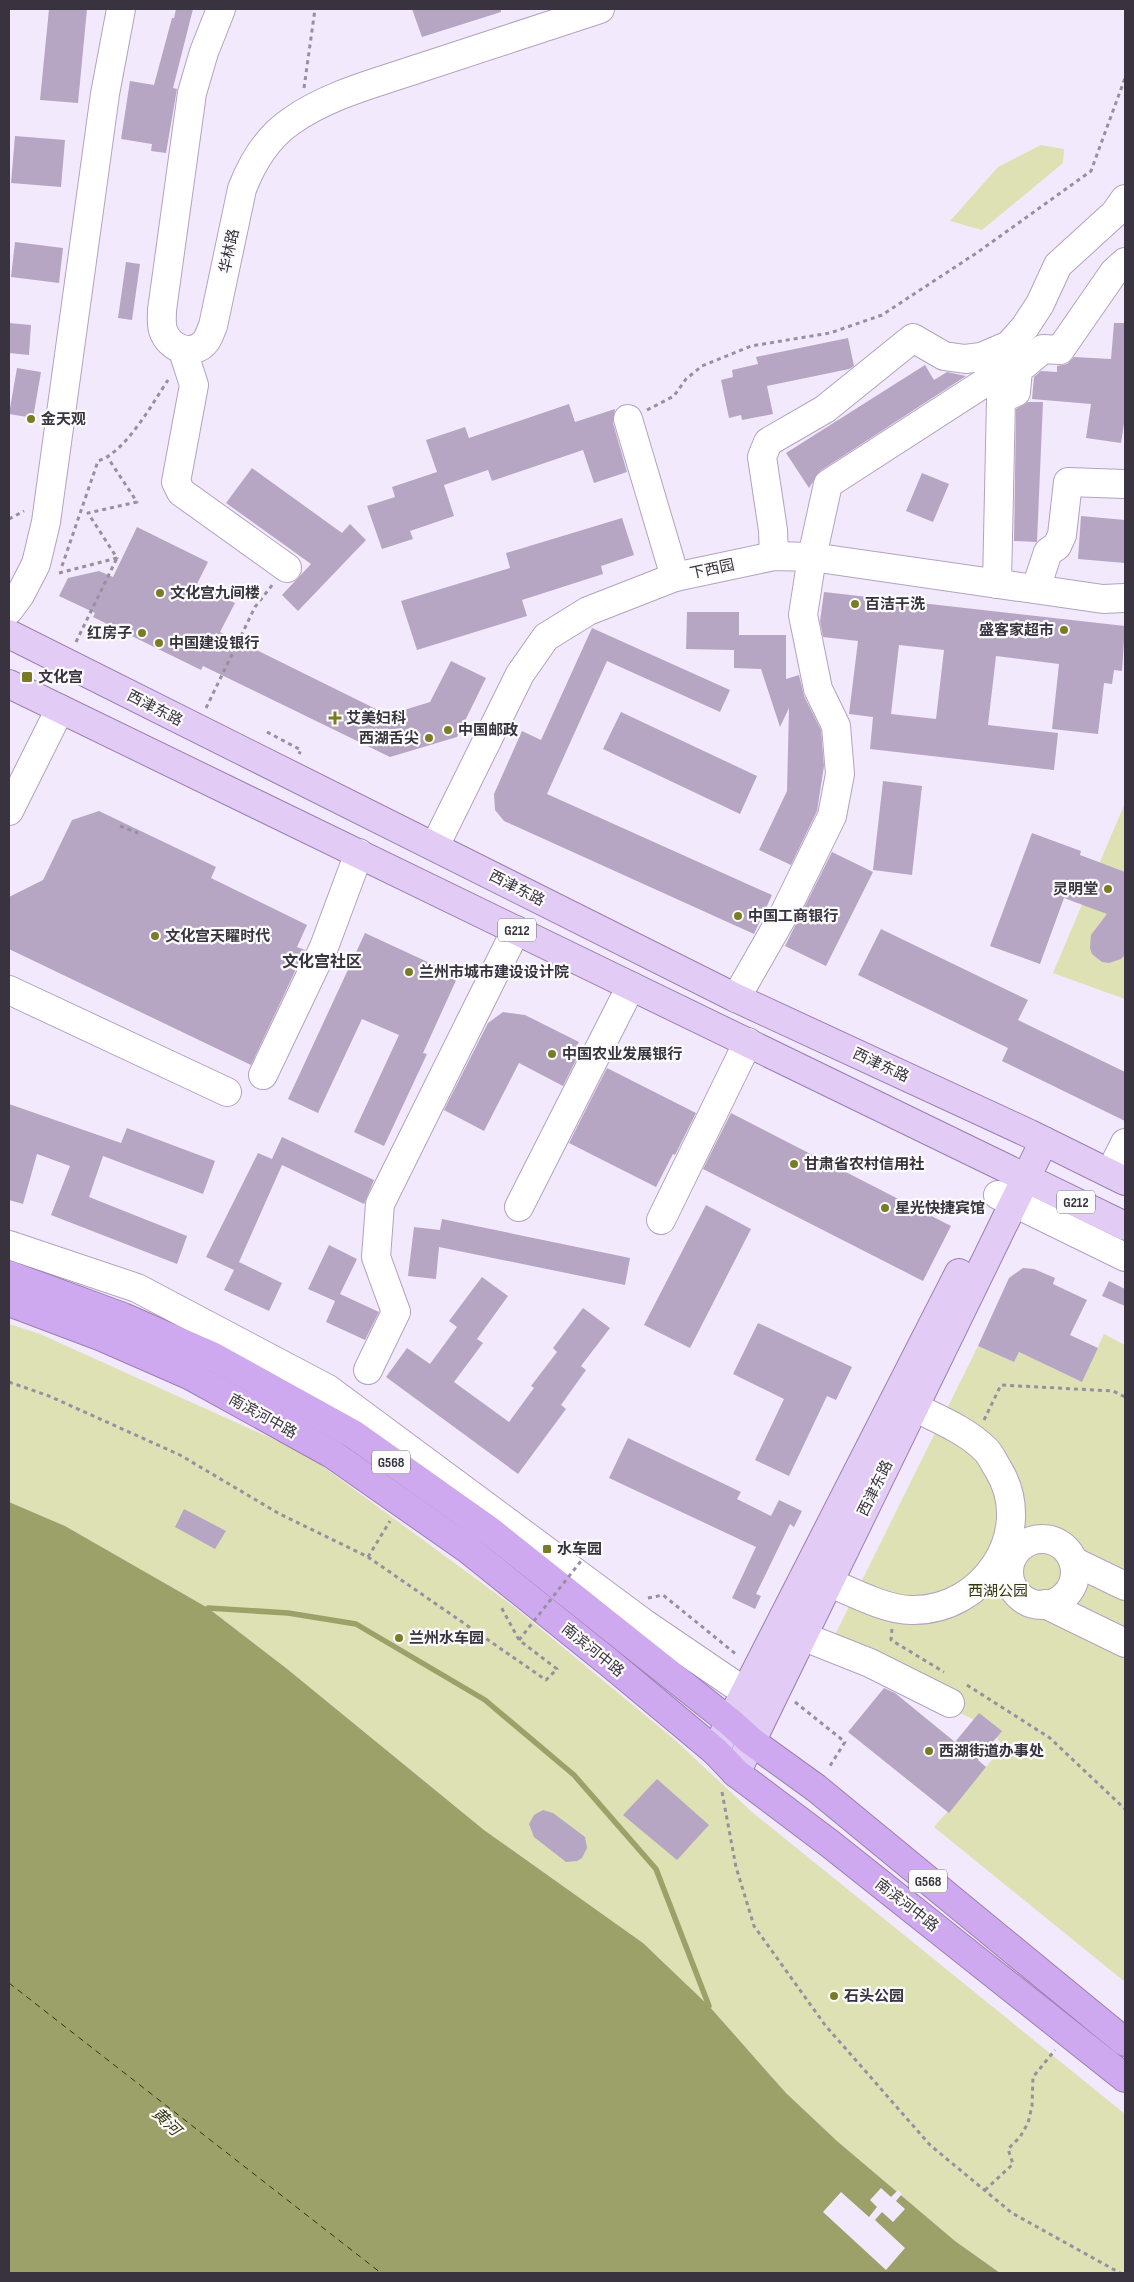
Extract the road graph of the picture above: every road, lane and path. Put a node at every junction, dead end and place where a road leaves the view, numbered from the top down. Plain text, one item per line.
1 (121, 9) edge
2 (221, 9) edge
3 (315, 9) edge
4 (600, 9) edge
5 (1125, 78) edge
6 (300, 115) junction
7 (1125, 199) edge
8 (1125, 262) edge
9 (176, 347) junction
10 (1018, 370) junction
11 (628, 419) joint
12 (108, 458) junction
13 (1125, 484) edge
14 (774, 556) junction
15 (812, 557) junction
16 (117, 558) junction
17 (62, 566) dead end
18 (287, 568) joint
19 (59, 573) dead end
20 (675, 577) junction
21 (997, 584) junction
22 (1036, 588) junction
23 (1125, 598) edge
24 (9, 610) edge
25 (9, 634) edge
26 (66, 663) junction
27 (9, 684) edge
28 (60, 709) junction
29 (196, 728) junction
30 (266, 732) dead end
31 (301, 750) dead end
32 (9, 811) edge
33 (120, 826) dead end
34 (138, 833) dead end
35 (435, 846) junction
36 (359, 853) junction
37 (516, 930) junction
38 (631, 986) junction
39 (9, 990) edge
40 (736, 998) junction
41 (748, 1042) junction
42 (263, 1075) dead end
43 (227, 1092) dead end
44 (1037, 1137) junction
45 (1125, 1143) edge
46 (1018, 1174) junction
47 (1118, 1177) edge
48 (1006, 1199) junction
49 (519, 1207) dead end
50 (661, 1220) dead end
51 (1125, 1226) edge
52 (9, 1245) edge
53 (1125, 1257) edge
54 (9, 1275) edge
55 (9, 1302) edge
56 (368, 1370) dead end
57 (9, 1382) edge
58 (1125, 1397) edge
59 (914, 1407) junction
60 (973, 1441) junction
61 (402, 1503) junction
62 (1007, 1556) junction
63 (368, 1557) junction
64 (581, 1561) dead end
65 (1073, 1561) junction
66 (828, 1582) junction
67 (1125, 1586) edge
68 (496, 1599) dead end
69 (1045, 1604) junction
70 (896, 1607) junction
71 (802, 1636) junction
72 (519, 1640) junction
73 (1125, 1643) edge
74 (948, 1674) dead end
75 (745, 1692) junction
76 (957, 1694) joint
77 (730, 1722) junction
78 (751, 1741) junction
79 (715, 1751) junction
80 (729, 1781) junction
81 (1125, 1809) edge
82 (1069, 2033) junction
83 (1125, 2042) edge
84 (1125, 2078) edge
85 (985, 2190) junction
86 (1120, 2273) edge

1 - 24 street
2 - 9 street
3 - 6 path
4 - 6 street, 华林路
5 - 11 path
6 - 9 street, 华林路
7 - 14 street
8 - 10 street
9 - 12 path
9 - 18 street
10 - 15 street
10 - 21 street
11 - 20 street
12 - 16 path
12 - 17 path
13 - 22 street
14 - 15 street, 下西园
14 - 20 street, 下西园
15 - 21 street, 下西园
15 - 40 street
16 - 19 path
16 - 26 path
18 - 29 path
20 - 35 street, 下西园
21 - 22 street, 下西园
22 - 23 street, 下西园
25 - 26 main road, 西津东路 / G212
26 - 29 main road, 西津东路 / G212
27 - 28 main road, G212
28 - 32 street
28 - 36 main road, G212
29 - 35 main road, 西津东路 / G212
30 - 31 path
33 - 34 path
35 - 40 main road, 西津东路 / G212
36 - 37 main road, G212
36 - 42 street
37 - 38 main road, G212
37 - 56 street
38 - 41 main road, G212
38 - 49 street
39 - 43 street
40 - 44 main road, 西津东路 / G212
41 - 46 main road, G212
41 - 50 street
44 - 46 main road, 西津东路
44 - 47 main road, 西津东路 / G212
45 - 47 street
46 - 48 main road, 西津东路
46 - 51 main road, G212
48 - 53 street
48 - 59 main road, 西津东路
48 - 75 main road, 西津东路
52 - 75 street
54 - 77 highway, 南滨河中路 / G568
55 - 61 highway, 南滨河中路 / G568
57 - 63 path
58 - 60 path
59 - 60 street
59 - 66 main road, 西津东路
60 - 62 street
61 - 63 path
61 - 79 highway, 南滨河中路 / G568
62 - 65 street
62 - 69 street
62 - 70 street
63 - 72 path
64 - 72 path, bridge
65 - 67 street
65 - 69 street
66 - 70 street
66 - 71 main road, 西津东路
68 - 72 path
69 - 73 street
70 - 74 path
71 - 76 street
71 - 78 main road, 西津东路
75 - 77 main road, 西津东路
76 - 81 path
77 - 78 highway, 南滨河中路 / G568
77 - 79 main road, 西津东路
78 - 80 main road, 西津东路
78 - 83 highway, 南滨河中路 / G568
79 - 80 highway, 南滨河中路 / G568
80 - 82 highway, 南滨河中路 / G568
80 - 85 path
82 - 84 highway, 南滨河中路 / G568
82 - 85 path
85 - 86 path

